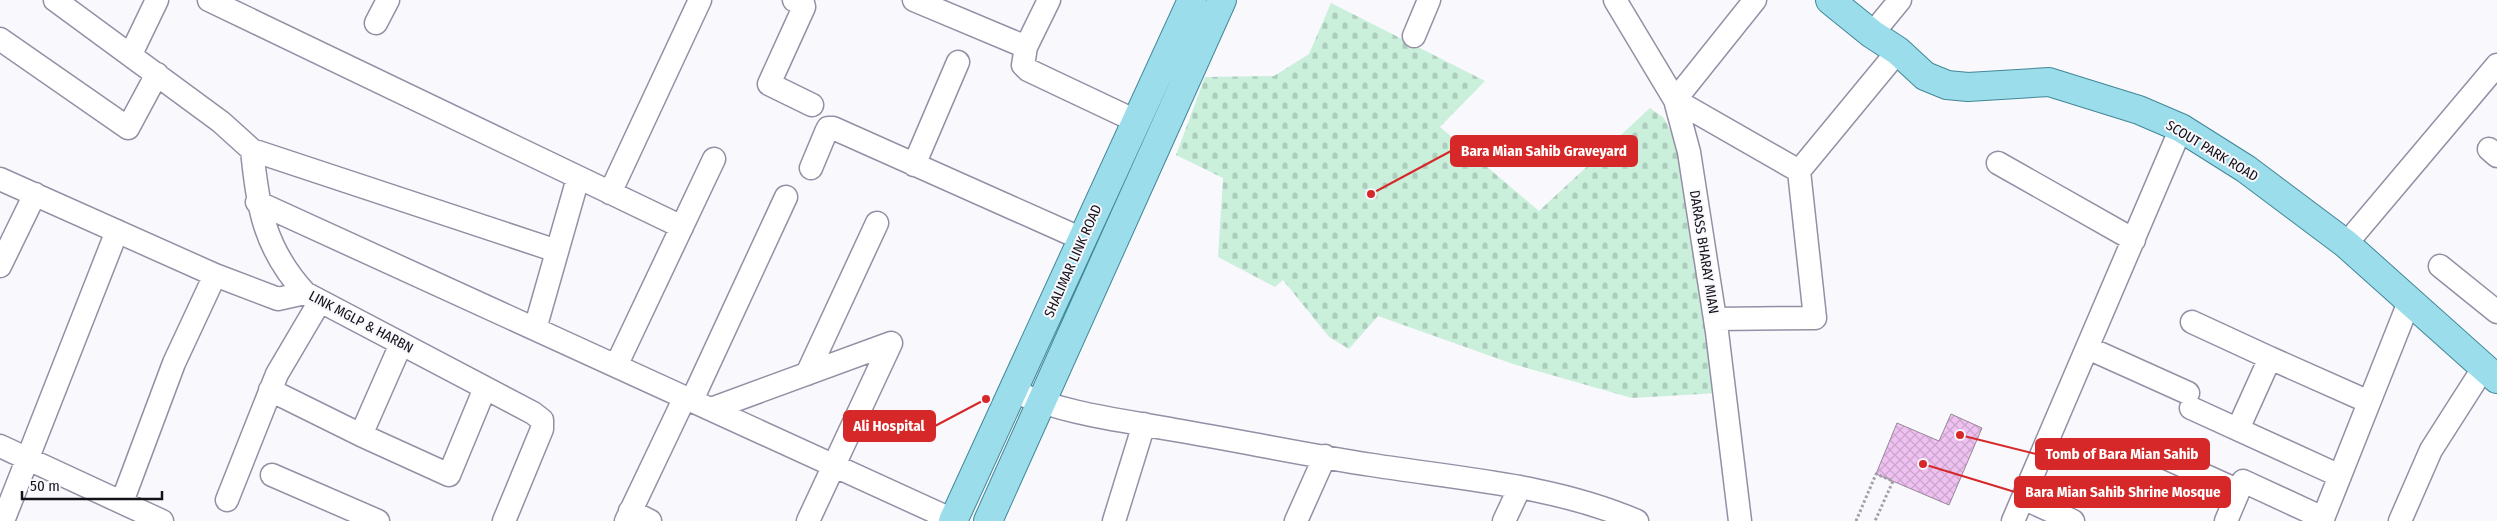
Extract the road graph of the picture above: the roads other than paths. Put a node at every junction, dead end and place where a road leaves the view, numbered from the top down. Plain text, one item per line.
1 (55, 0) edge
2 (157, 0) edge
3 (209, 0) edge
4 (388, 0) edge
5 (700, 0) edge
6 (794, 0) edge
7 (914, 0) edge
8 (1049, 0) edge
9 (1192, 0) edge
10 (1222, 0) edge
11 (1430, 0) edge
12 (1615, 0) edge
13 (1755, 0) edge
14 (1830, 0) edge
15 (1900, 0) edge
16 (954, 8) edge
17 (376, 23) dead end
18 (1872, 34) junction
19 (1414, 36) dead end
20 (0, 39) edge
21 (1026, 48) junction
22 (1898, 51) junction
23 (131, 54) junction
24 (958, 62) dead end
25 (2497, 65) edge
26 (157, 74) junction
27 (1674, 100) junction
28 (812, 105) dead end
29 (1138, 122) junction
30 (2181, 128) junction
31 (252, 150) junction
32 (714, 159) dead end
33 (1998, 164) dead end
34 (914, 165) junction
35 (811, 168) dead end
36 (1799, 171) junction
37 (0, 178) edge
38 (578, 178) junction
39 (610, 193) junction
40 (35, 194) junction
41 (786, 197) dead end
42 (257, 202) junction
43 (876, 223) dead end
44 (682, 227) junction
45 (117, 231) junction
46 (1082, 239) junction
47 (2134, 240) junction
48 (2346, 244) junction
49 (557, 251) junction
50 (0, 266) edge
51 (2440, 266) dead end
52 (215, 275) junction
53 (312, 297) junction
54 (2409, 302) junction
55 (2497, 312) edge
56 (1715, 319) junction
57 (2192, 322) dead end
58 (535, 329) junction
59 (401, 344) junction
60 (2088, 348) junction
61 (2270, 358) junction
62 (616, 366) junction
63 (2490, 373) edge
64 (807, 374) junction
65 (485, 388) junction
66 (270, 390) junction
67 (1014, 391) junction
68 (696, 402) junction
69 (2369, 402) junction
70 (1041, 404) junction
71 (1144, 424) junction
72 (2238, 429) junction
73 (361, 435) junction
74 (0, 446) edge
75 (1325, 456) junction
76 (2166, 458) dead end
77 (29, 459) junction
78 (835, 466) junction
79 (272, 474) dead end
80 (2340, 476) junction
81 (1520, 487) junction
82 (2238, 491) junction
83 (2023, 498) junction
84 (227, 500) dead end
85 (122, 502) junction
86 (635, 518) edge
87 (2322, 519) edge
88 (953, 520) edge
89 (3, 521) edge
90 (162, 521) edge
91 (378, 521) edge
92 (504, 521) edge
93 (808, 521) edge
94 (988, 521) edge
95 (1114, 521) edge
96 (1296, 521) edge
97 (1504, 521) edge
98 (1635, 521) edge
99 (1740, 521) edge
100 (2013, 521) edge
101 (2074, 521) edge
102 (2226, 521) edge
103 (2400, 521) edge

1 - 23 street
2 - 23 street
3 - 38 street
4 - 17 street
5 - 39 street
6 - 28 street
7 - 16 street
8 - 21 street
9 - 29 main road, SHALIMAR LINK ROAD
10 - 70 main road, SHALIMAR LINK ROAD
11 - 19 street
12 - 27 street, DARASS BHARAY MIAN
13 - 27 street
14 - 18 main road, SCOUT PARK ROAD
15 - 18 street
16 - 21 street
18 - 22 main road, SCOUT PARK ROAD
20 - 26 street
21 - 29 street
22 - 30 main road, SCOUT PARK ROAD
22 - 36 street
23 - 26 street
24 - 34 street
25 - 48 street
26 - 31 street
27 - 36 street
27 - 56 street, DARASS BHARAY MIAN
29 - 46 main road, SHALIMAR LINK ROAD
30 - 47 street
30 - 48 main road, SCOUT PARK ROAD
31 - 42 street, LINK MGLP & HARBN
31 - 49 street
32 - 44 street
33 - 47 street
34 - 35 street
34 - 46 street
36 - 56 street
37 - 40 street
38 - 39 street
38 - 49 street
39 - 44 street
40 - 45 street
40 - 50 street
41 - 68 street
42 - 53 street, LINK MGLP & HARBN
42 - 58 street
43 - 64 street
44 - 62 street
45 - 52 street
45 - 77 street
46 - 67 main road, SHALIMAR LINK ROAD
47 - 60 street
48 - 54 main road, SCOUT PARK ROAD
49 - 58 street
51 - 55 street
52 - 53 street
52 - 85 street
53 - 59 street, LINK MGLP & HARBN
53 - 66 street
54 - 63 main road, SCOUT PARK ROAD
54 - 69 street
56 - 99 street, DARASS BHARAY MIAN
57 - 61 street
58 - 62 street
59 - 65 street, LINK MGLP & HARBN
59 - 73 street
60 - 72 street
60 - 83 street
61 - 69 street
61 - 72 street
62 - 68 street
63 - 103 street
64 - 68 street
64 - 78 street
65 - 73 street
65 - 92 street, LINK MGLP & HARBN
66 - 73 street
66 - 84 street
67 - 70 street
67 - 88 main road, SHALIMAR LINK ROAD
68 - 78 street
68 - 86 street
69 - 80 street
70 - 71 street
70 - 94 main road, SHALIMAR LINK ROAD
71 - 75 street
71 - 95 street
72 - 80 street
74 - 77 street
75 - 81 street
75 - 96 street
76 - 82 street
77 - 85 street
77 - 89 street
78 - 88 street
78 - 93 street
79 - 91 street
80 - 87 street
81 - 97 street
81 - 98 street
82 - 87 street
82 - 102 street
83 - 100 street
83 - 101 street
85 - 90 street

